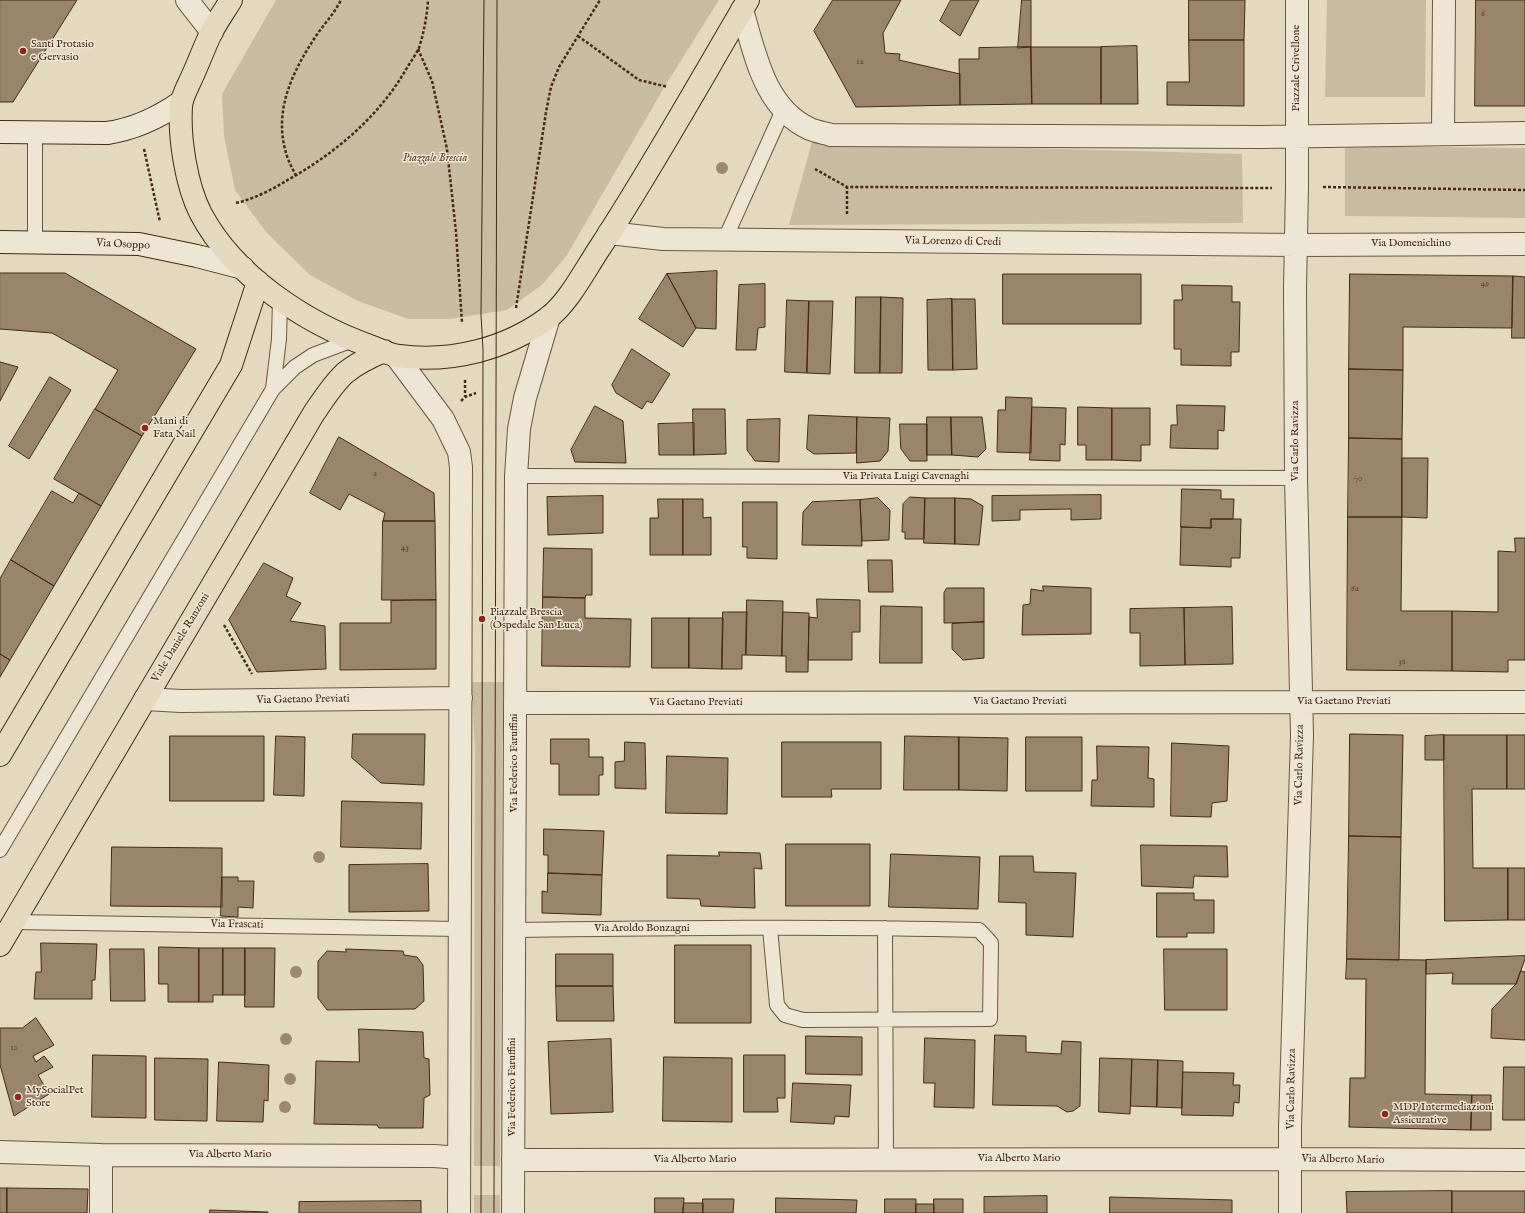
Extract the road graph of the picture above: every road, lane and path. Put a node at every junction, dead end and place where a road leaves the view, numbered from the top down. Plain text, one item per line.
1 (187, 0) edge
2 (231, 0) edge
3 (341, 0) edge
4 (428, 0) edge
5 (600, 0) edge
6 (1297, 0) edge
7 (1444, 0) edge
8 (745, 5) edge
9 (212, 32) junction
10 (578, 36) junction
11 (418, 49) junction
12 (669, 87) dead end
13 (181, 102) junction
14 (783, 110) junction
15 (0, 132) edge
16 (34, 132) junction
17 (1525, 133) edge
18 (1443, 134) junction
19 (1297, 136) junction
20 (143, 149) dead end
21 (815, 170) dead end
22 (296, 176) junction
23 (847, 187) junction
24 (1272, 188) dead end
25 (1323, 188) dead end
26 (1525, 190) edge
27 (236, 203) dead end
28 (847, 216) dead end
29 (160, 222) dead end
30 (609, 233) junction
31 (725, 239) junction
32 (0, 242) edge
33 (35, 242) junction
34 (1525, 244) edge
35 (1297, 245) junction
36 (251, 275) junction
37 (280, 299) junction
38 (516, 311) dead end
39 (549, 317) junction
40 (462, 323) dead end
41 (353, 340) junction
42 (390, 353) junction
43 (465, 379) dead end
44 (272, 389) junction
45 (476, 393) dead end
46 (516, 476) junction
47 (1296, 478) junction
48 (224, 625) dead end
49 (253, 675) dead end
50 (461, 698) junction
51 (145, 699) junction
52 (1301, 702) junction
53 (1525, 702) edge
54 (515, 703) junction
55 (0, 755) edge
56 (0, 850) edge
57 (14, 922) junction
58 (770, 928) junction
59 (885, 928) junction
60 (460, 929) junction
61 (514, 930) junction
62 (0, 945) edge
63 (886, 1019) junction
64 (0, 1152) edge
65 (101, 1155) junction
66 (460, 1158) junction
67 (1291, 1159) junction
68 (513, 1160) junction
69 (886, 1160) junction
70 (1525, 1160) edge
71 (101, 1213) edge
72 (460, 1213) edge
73 (513, 1213) edge
74 (1290, 1213) edge

1 - 9 street
2 - 9 main road
3 - 22 path
4 - 11 path
5 - 10 path
6 - 19 street, Piazzale Crivellone
7 - 18 street
8 - 14 street
8 - 30 main road
9 - 13 main road
10 - 12 path
10 - 38 path
11 - 22 path
11 - 40 path
13 - 16 street
13 - 36 main road
14 - 19 street
14 - 31 lane
15 - 16 street
16 - 33 lane
17 - 18 street
18 - 19 street
19 - 35 street, Piazzale Crivellone
20 - 29 path
21 - 23 path
22 - 27 path
23 - 24 path
23 - 28 path
25 - 26 path
30 - 31 street, Via Lorenzo di Credi
30 - 39 main road
31 - 35 street, Via Lorenzo di Credi
32 - 33 street, Via Osoppo
33 - 36 street, Via Osoppo
34 - 35 street, Via Domenichino
35 - 47 street, Via Carlo Ravizza
36 - 37 main road
36 - 55 main road
37 - 41 main road
37 - 44 lane
39 - 42 main road
39 - 46 street, Via Federico Faruffini
41 - 42 main road
41 - 44 lane
42 - 50 street
42 - 51 main road, Viale Daniele Ranzoni
43 - 45 path
44 - 56 lane
46 - 47 lane, Via Privata Luigi Cavenaghi
46 - 54 street, Via Federico Faruffini
47 - 52 street, Via Carlo Ravizza
48 - 49 path
50 - 51 street, Via Gaetano Previati
50 - 60 street
51 - 57 main road, Viale Daniele Ranzoni
52 - 53 street, Via Gaetano Previati
52 - 54 street, Via Gaetano Previati
52 - 67 street, Via Carlo Ravizza
54 - 61 street, Via Federico Faruffini
57 - 60 lane, Via Frascati
57 - 62 main road, Viale Daniele Ranzoni
58 - 59 lane, Via Aroldo Bonzagni
58 - 61 lane, Via Aroldo Bonzagni
58 - 63 lane, Via Aroldo Bonzagni
59 - 63 lane
59 - 63 lane, Via Aroldo Bonzagni
60 - 66 street
61 - 68 street, Via Federico Faruffini
63 - 69 lane
64 - 65 street, Via Alberto Mario
65 - 66 street, Via Alberto Mario
65 - 71 street
66 - 72 street
67 - 69 street, Via Alberto Mario
67 - 70 street, Via Alberto Mario
67 - 74 street, Via Carlo Ravizza
68 - 69 street, Via Alberto Mario
68 - 73 street, Via Federico Faruffini

